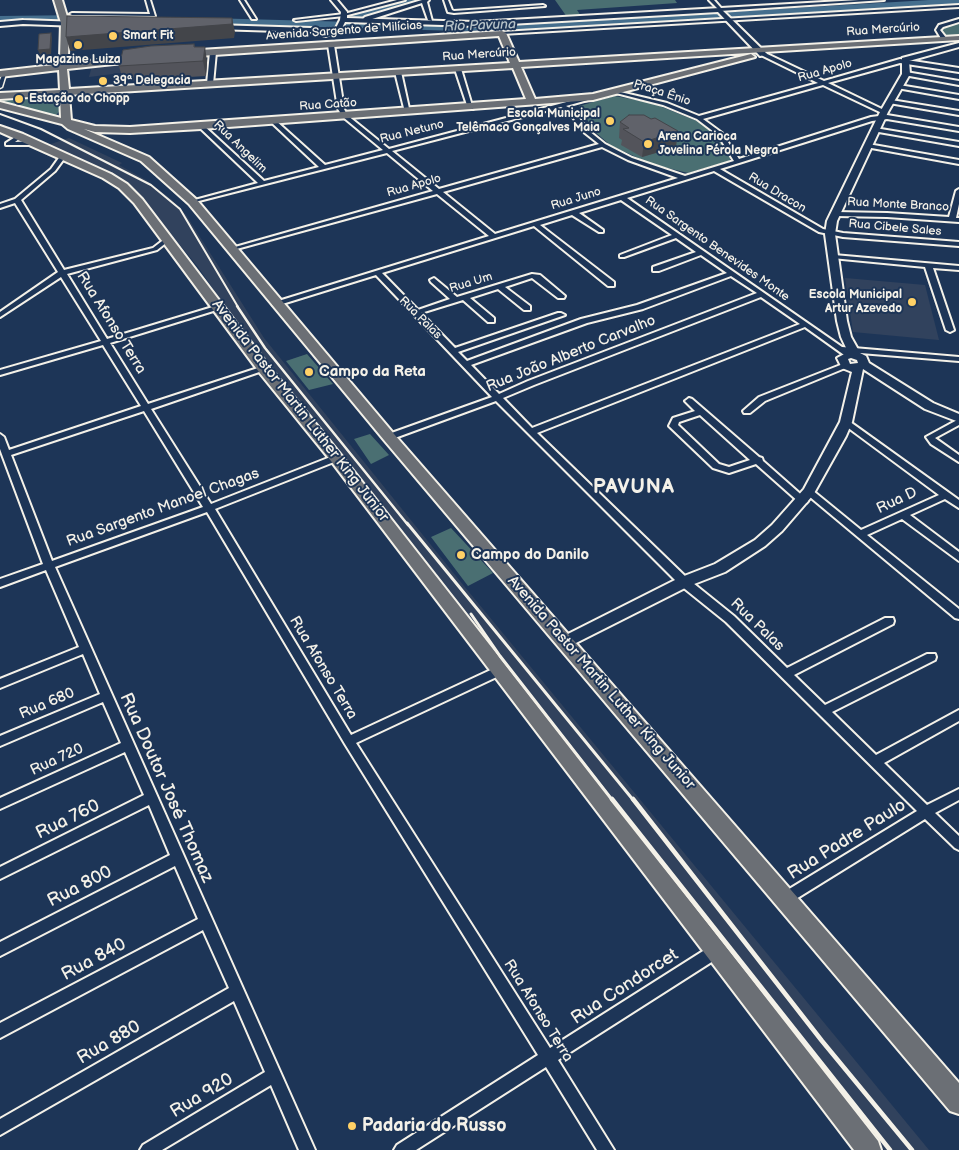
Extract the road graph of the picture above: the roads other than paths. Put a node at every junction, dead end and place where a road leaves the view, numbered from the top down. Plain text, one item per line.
1 (58, 0) edge
2 (148, 0) edge
3 (242, 0) edge
4 (334, 0) edge
5 (403, 0) edge
6 (425, 0) edge
7 (446, 0) edge
8 (507, 0) edge
9 (539, 0) edge
10 (711, 0) edge
11 (882, 0) edge
12 (947, 6) junction
13 (959, 6) edge
14 (401, 8) junction
15 (511, 8) junction
16 (426, 9) junction
17 (720, 10) junction
18 (953, 11) dead end
19 (462, 12) junction
20 (72, 14) edge
21 (364, 16) junction
22 (254, 18) dead end
23 (727, 18) junction
24 (64, 19) junction
25 (296, 20) dead end
26 (430, 20) dead end
27 (959, 20) edge
28 (343, 21) junction
29 (0, 24) edge
30 (87, 24) edge
31 (468, 24) junction
32 (207, 27) edge
33 (502, 33) junction
34 (326, 34) junction
35 (944, 39) junction
36 (958, 43) edge
37 (335, 44) junction
38 (178, 46) edge
39 (783, 49) joint
40 (738, 51) junction
41 (212, 52) junction
42 (760, 52) junction
43 (150, 53) edge
44 (171, 55) edge
45 (744, 59) junction
46 (905, 60) junction
47 (61, 61) junction
48 (517, 65) junction
49 (458, 69) junction
50 (959, 70) edge
51 (1, 71) edge
52 (398, 72) junction
53 (906, 74) junction
54 (335, 76) junction
55 (823, 83) junction
56 (959, 83) edge
57 (210, 84) junction
58 (899, 86) junction
59 (0, 87) edge
60 (618, 92) junction
61 (64, 93) junction
62 (0, 96) edge
63 (959, 96) edge
64 (593, 98) junction
65 (554, 102) junction
66 (891, 102) junction
67 (532, 103) junction
68 (0, 106) edge
69 (564, 106) junction
70 (471, 108) junction
71 (408, 112) junction
72 (959, 113) edge
73 (883, 115) junction
74 (345, 116) junction
75 (527, 116) junction
76 (699, 118) junction
77 (273, 121) junction
78 (66, 122) junction
79 (201, 126) junction
80 (0, 129) edge
81 (959, 129) edge
82 (130, 130) junction
83 (875, 130) junction
84 (20, 136) junction
85 (34, 143) junction
86 (8, 144) junction
87 (603, 144) junction
88 (959, 144) edge
89 (868, 146) junction
90 (0, 147) edge
91 (127, 150) junction
92 (388, 151) junction
93 (64, 160) junction
94 (737, 161) junction
95 (959, 162) edge
96 (324, 168) junction
97 (715, 169) junction
98 (684, 178) junction
99 (263, 184) junction
100 (959, 190) edge
101 (436, 191) junction
102 (622, 197) junction
103 (18, 200) junction
104 (193, 202) junction
105 (0, 206) edge
106 (573, 212) junction
107 (836, 214) junction
108 (956, 219) edge
109 (534, 223) junction
110 (601, 231) dead end
111 (830, 234) junction
112 (676, 235) junction
113 (494, 236) junction
114 (959, 244) edge
115 (166, 245) junction
116 (231, 249) junction
117 (702, 252) junction
118 (622, 256) dead end
119 (834, 257) junction
120 (928, 265) junction
121 (959, 268) edge
122 (656, 269) dead end
123 (377, 272) junction
124 (732, 273) junction
125 (62, 274) junction
126 (434, 280) dead end
127 (611, 284) dead end
128 (499, 286) junction
129 (762, 294) junction
130 (561, 296) dead end
131 (464, 297) junction
132 (455, 300) junction
133 (276, 303) junction
134 (219, 308) junction
135 (527, 308) dead end
136 (415, 313) junction
137 (0, 315) edge
138 (561, 316) dead end
139 (491, 320) dead end
140 (806, 324) junction
141 (950, 330) dead end
142 (104, 342) junction
143 (453, 351) junction
144 (852, 358) junction
145 (959, 359) edge
146 (465, 364) junction
147 (264, 369) junction
148 (0, 373) edge
149 (497, 398) junction
150 (690, 401) dead end
151 (146, 408) junction
152 (747, 411) dead end
153 (701, 412) junction
154 (959, 418) edge
155 (846, 422) junction
156 (959, 422) edge
157 (531, 432) junction
158 (0, 437) edge
159 (389, 437) junction
160 (8, 454) junction
161 (336, 458) junction
162 (959, 459) edge
163 (759, 460) junction
164 (946, 495) junction
165 (806, 496) junction
166 (959, 505) edge
167 (209, 508) junction
168 (904, 515) junction
169 (860, 534) junction
170 (959, 557) edge
171 (48, 566) junction
172 (684, 582) junction
173 (0, 583) edge
174 (959, 614) edge
175 (889, 621) dead end
176 (565, 642) junction
177 (85, 649) junction
178 (931, 657) dead end
179 (500, 671) junction
180 (785, 674) junction
181 (0, 684) edge
182 (106, 696) junction
183 (823, 711) junction
184 (959, 715) edge
185 (0, 741) edge
186 (349, 741) junction
187 (128, 745) junction
188 (875, 762) junction
189 (959, 794) edge
190 (151, 798) junction
191 (0, 804) edge
192 (925, 812) junction
193 (959, 844) edge
194 (178, 858) junction
195 (0, 873) edge
196 (786, 898) junction
197 (206, 922) junction
198 (0, 949) edge
199 (716, 951) junction
200 (236, 992) junction
201 (0, 1031) edge
202 (550, 1058) junction
203 (274, 1075) junction
204 (959, 1102) edge
205 (0, 1127) edge
206 (148, 1150) edge
207 (306, 1150) edge
208 (402, 1150) edge
209 (606, 1150) edge
210 (868, 1150) edge

1 - 24 main road
2 - 20 street
3 - 22 street
4 - 28 street
5 - 21 street
6 - 14 street
6 - 16 street
7 - 19 street
8 - 15 street
9 - 15 street
10 - 17 street
11 - 17 street, Avenida Sargento de Milícias
12 - 13 street, Avenida Sargento de Milícias
12 - 18 street
12 - 23 street, Avenida Sargento de Milícias
14 - 16 street
14 - 21 street
15 - 19 street
16 - 26 street
17 - 23 street
17 - 31 street, Avenida Sargento de Milícias
19 - 31 street
21 - 28 street, Avenida Sargento de Milícias
21 - 28 street
21 - 31 street, Avenida Sargento de Milícias
23 - 33 street, Avenida Sargento de Milícias
23 - 42 street
24 - 29 street
24 - 30 street
24 - 47 main road
25 - 28 street
27 - 35 street
28 - 34 street
28 - 37 main road
32 - 34 street
33 - 37 main road, Avenida Sargento de Milícias
33 - 48 main road
34 - 37 main road
34 - 38 main road, Avenida Sargento de Milícias
35 - 36 main road, Rua Mercúrio
35 - 39 main road, Rua Mercúrio
36 - 46 street, Rua Apolo
37 - 41 main road, Avenida Sargento de Milícias
37 - 54 street
39 - 42 main road, Rua Netuno
40 - 42 main road, Rua Mercúrio
40 - 45 main road
40 - 48 main road, Rua Mercúrio
41 - 44 main road, Avenida Sargento de Milícias
41 - 57 street
42 - 45 main road, Rua Netuno
42 - 55 street
43 - 47 main road
45 - 60 main road, Rua Netuno
46 - 50 street
46 - 53 street
46 - 55 street, Rua Apolo
47 - 51 main road
47 - 61 main road
48 - 49 main road, Rua Mercúrio
48 - 67 main road
49 - 52 main road, Rua Mercúrio
49 - 70 street
51 - 59 street
52 - 54 main road, Rua Mercúrio
52 - 71 street
53 - 56 street
53 - 58 street
54 - 57 main road, Rua Mercúrio
54 - 74 street
55 - 73 street
55 - 76 street, Rua Apolo
57 - 61 main road, Rua Mercúrio
58 - 63 street
58 - 66 street
60 - 64 main road, Rua Netuno
60 - 76 street, Praça Ênio
61 - 62 main road, Rua Mercúrio
61 - 78 main road
64 - 65 main road, Rua Catão
64 - 69 street, Rua Netuno
65 - 67 main road, Rua Catão
65 - 69 street
66 - 72 street
66 - 73 street
67 - 70 main road, Rua Catão
67 - 75 street
68 - 78 main road, Avenida Pastor Martin Luther King Junior
69 - 75 street, Rua Netuno
69 - 87 street
70 - 71 main road, Rua Catão
71 - 74 main road, Rua Catão
73 - 81 street
73 - 83 street
73 - 94 street, Rua Juno
74 - 77 main road, Rua Catão
74 - 92 street
75 - 92 street, Rua Netuno
76 - 94 street, Praça Ênio
77 - 79 main road, Rua Catão
77 - 96 street
78 - 82 main road, Rua Catão
78 - 91 main road, Avenida Pastor Martin Luther King Junior
79 - 82 main road, Rua Catão
79 - 99 street, Rua Angelim
80 - 84 main road, Avenida Pastor Martin Luther King Junior
82 - 91 main road
83 - 88 street
83 - 89 street
84 - 85 main road, Avenida Pastor Martin Luther King Junior
84 - 86 street
85 - 86 street
85 - 93 main road, Avenida Pastor Martin Luther King Junior
86 - 90 street
87 - 98 street
87 - 101 street, Rua Apolo
89 - 95 street
89 - 107 street
91 - 104 main road, Avenida Pastor Martin Luther King Junior
92 - 96 street, Rua Netuno
92 - 101 street
93 - 103 street
93 - 115 main road, Avenida Pastor Martin Luther King Junior
94 - 97 street, Rua Juno
96 - 99 street, Rua Netuno
97 - 98 street, Rua Juno
97 - 111 street, Rua Dracon
98 - 102 street, Rua Juno
99 - 104 street, Rua Netuno
100 - 108 street
101 - 113 street
101 - 116 street, Rua Apolo
102 - 106 street, Rua Juno
102 - 112 street, Rua Sargento Benevides Monte
103 - 105 street
103 - 125 street, Rua Afonso Terra
104 - 116 main road, Avenida Pastor Martin Luther King Junior
106 - 109 street, Rua Juno
106 - 110 street
107 - 108 street, Rua Monte Branco
107 - 111 street
109 - 113 street, Rua Juno
109 - 127 street
111 - 114 street, Rua Cibele Sales
111 - 119 street
112 - 117 street, Rua Sargento Benevides Monte
112 - 118 street
113 - 123 street, Rua Juno
115 - 125 street
115 - 134 main road, Avenida Pastor Martin Luther King Junior
116 - 133 main road, Avenida Pastor Martin Luther King Junior
117 - 122 street
117 - 124 street, Rua Sargento Benevides Monte
119 - 120 street
119 - 144 street
120 - 121 street
120 - 141 street
123 - 133 street, Rua Juno
123 - 136 street, Rua Palas
124 - 129 street, Rua Sargento Benevides Monte
124 - 146 street
125 - 137 street
125 - 142 street, Rua Afonso Terra
126 - 132 street
128 - 130 street, Rua Um
128 - 131 street, Rua Um
128 - 135 street
129 - 140 street, Rua Sargento Benevides Monte
129 - 149 street, Rua João Alberto Carvalho
131 - 132 street, Rua Um
131 - 139 street
132 - 136 street, Rua Um
133 - 159 main road, Avenida Pastor Martin Luther King Junior
134 - 142 street
134 - 147 main road, Avenida Pastor Martin Luther King Junior
136 - 143 street, Rua Palas
138 - 143 street
140 - 144 street, Rua Sargento Benevides Monte
140 - 157 street
142 - 148 street
142 - 151 street, Rua Afonso Terra
143 - 146 street, Rua Palas
144 - 145 street
144 - 152 street
144 - 154 street
144 - 155 street
146 - 149 street, Rua Palas
147 - 151 street
147 - 161 main road, Avenida Pastor Martin Luther King Junior
149 - 157 street, Rua Palas
149 - 159 street, Rua João Alberto Carvalho
150 - 153 street
151 - 160 street
151 - 167 street, Rua Afonso Terra
153 - 163 street
153 - 163 street
155 - 164 street
155 - 165 street
156 - 162 street
157 - 172 street, Rua Palas
158 - 160 street, Rua Doutor José Thomaz
159 - 176 main road, Avenida Pastor Martin Luther King Junior
160 - 171 street, Rua Doutor José Thomaz
161 - 167 street, Rua Sargento Manoel Chagas
161 - 179 main road, Avenida Pastor Martin Luther King Junior
163 - 165 street
164 - 166 street
164 - 168 street, Rua D
165 - 169 street
165 - 172 street
167 - 171 street, Rua Sargento Manoel Chagas
167 - 186 street, Rua Afonso Terra
168 - 169 street, Rua D
168 - 170 street
169 - 174 street
171 - 173 street, Rua Sargento Manoel Chagas
171 - 177 street, Rua Doutor José Thomaz
172 - 176 street
172 - 180 street, Rua Palas
175 - 180 street
176 - 196 main road, Avenida Pastor Martin Luther King Junior
177 - 181 street
177 - 182 street, Rua Doutor José Thomaz
178 - 183 street
179 - 186 street
179 - 199 main road, Avenida Pastor Martin Luther King Junior
180 - 183 street, Rua Palas
182 - 185 street, Rua 680
182 - 187 street, Rua Doutor José Thomaz
183 - 188 street, Rua Palas
184 - 188 street
186 - 202 street, Rua Afonso Terra
187 - 190 street, Rua Doutor José Thomaz
187 - 191 street, Rua 720
188 - 192 street, Rua Palas
189 - 192 street, Rua Padre Paulo
190 - 194 street, Rua Doutor José Thomaz
190 - 195 street, Rua 760
192 - 193 street, Rua Palas
192 - 196 street, Rua Padre Paulo
194 - 197 street, Rua Doutor José Thomaz
194 - 198 street, Rua 800
196 - 204 main road, Avenida Pastor Martin Luther King Junior
197 - 200 street, Rua Doutor José Thomaz
197 - 201 street, Rua 840
199 - 202 street, Rua Condorcet
199 - 210 main road, Avenida Pastor Martin Luther King Junior
200 - 203 street, Rua Doutor José Thomaz
200 - 205 street, Rua 880
202 - 208 street, Rua Condorcet
202 - 209 street, Rua Afonso Terra
203 - 206 street, Rua 920
203 - 207 street, Rua Doutor José Thomaz

